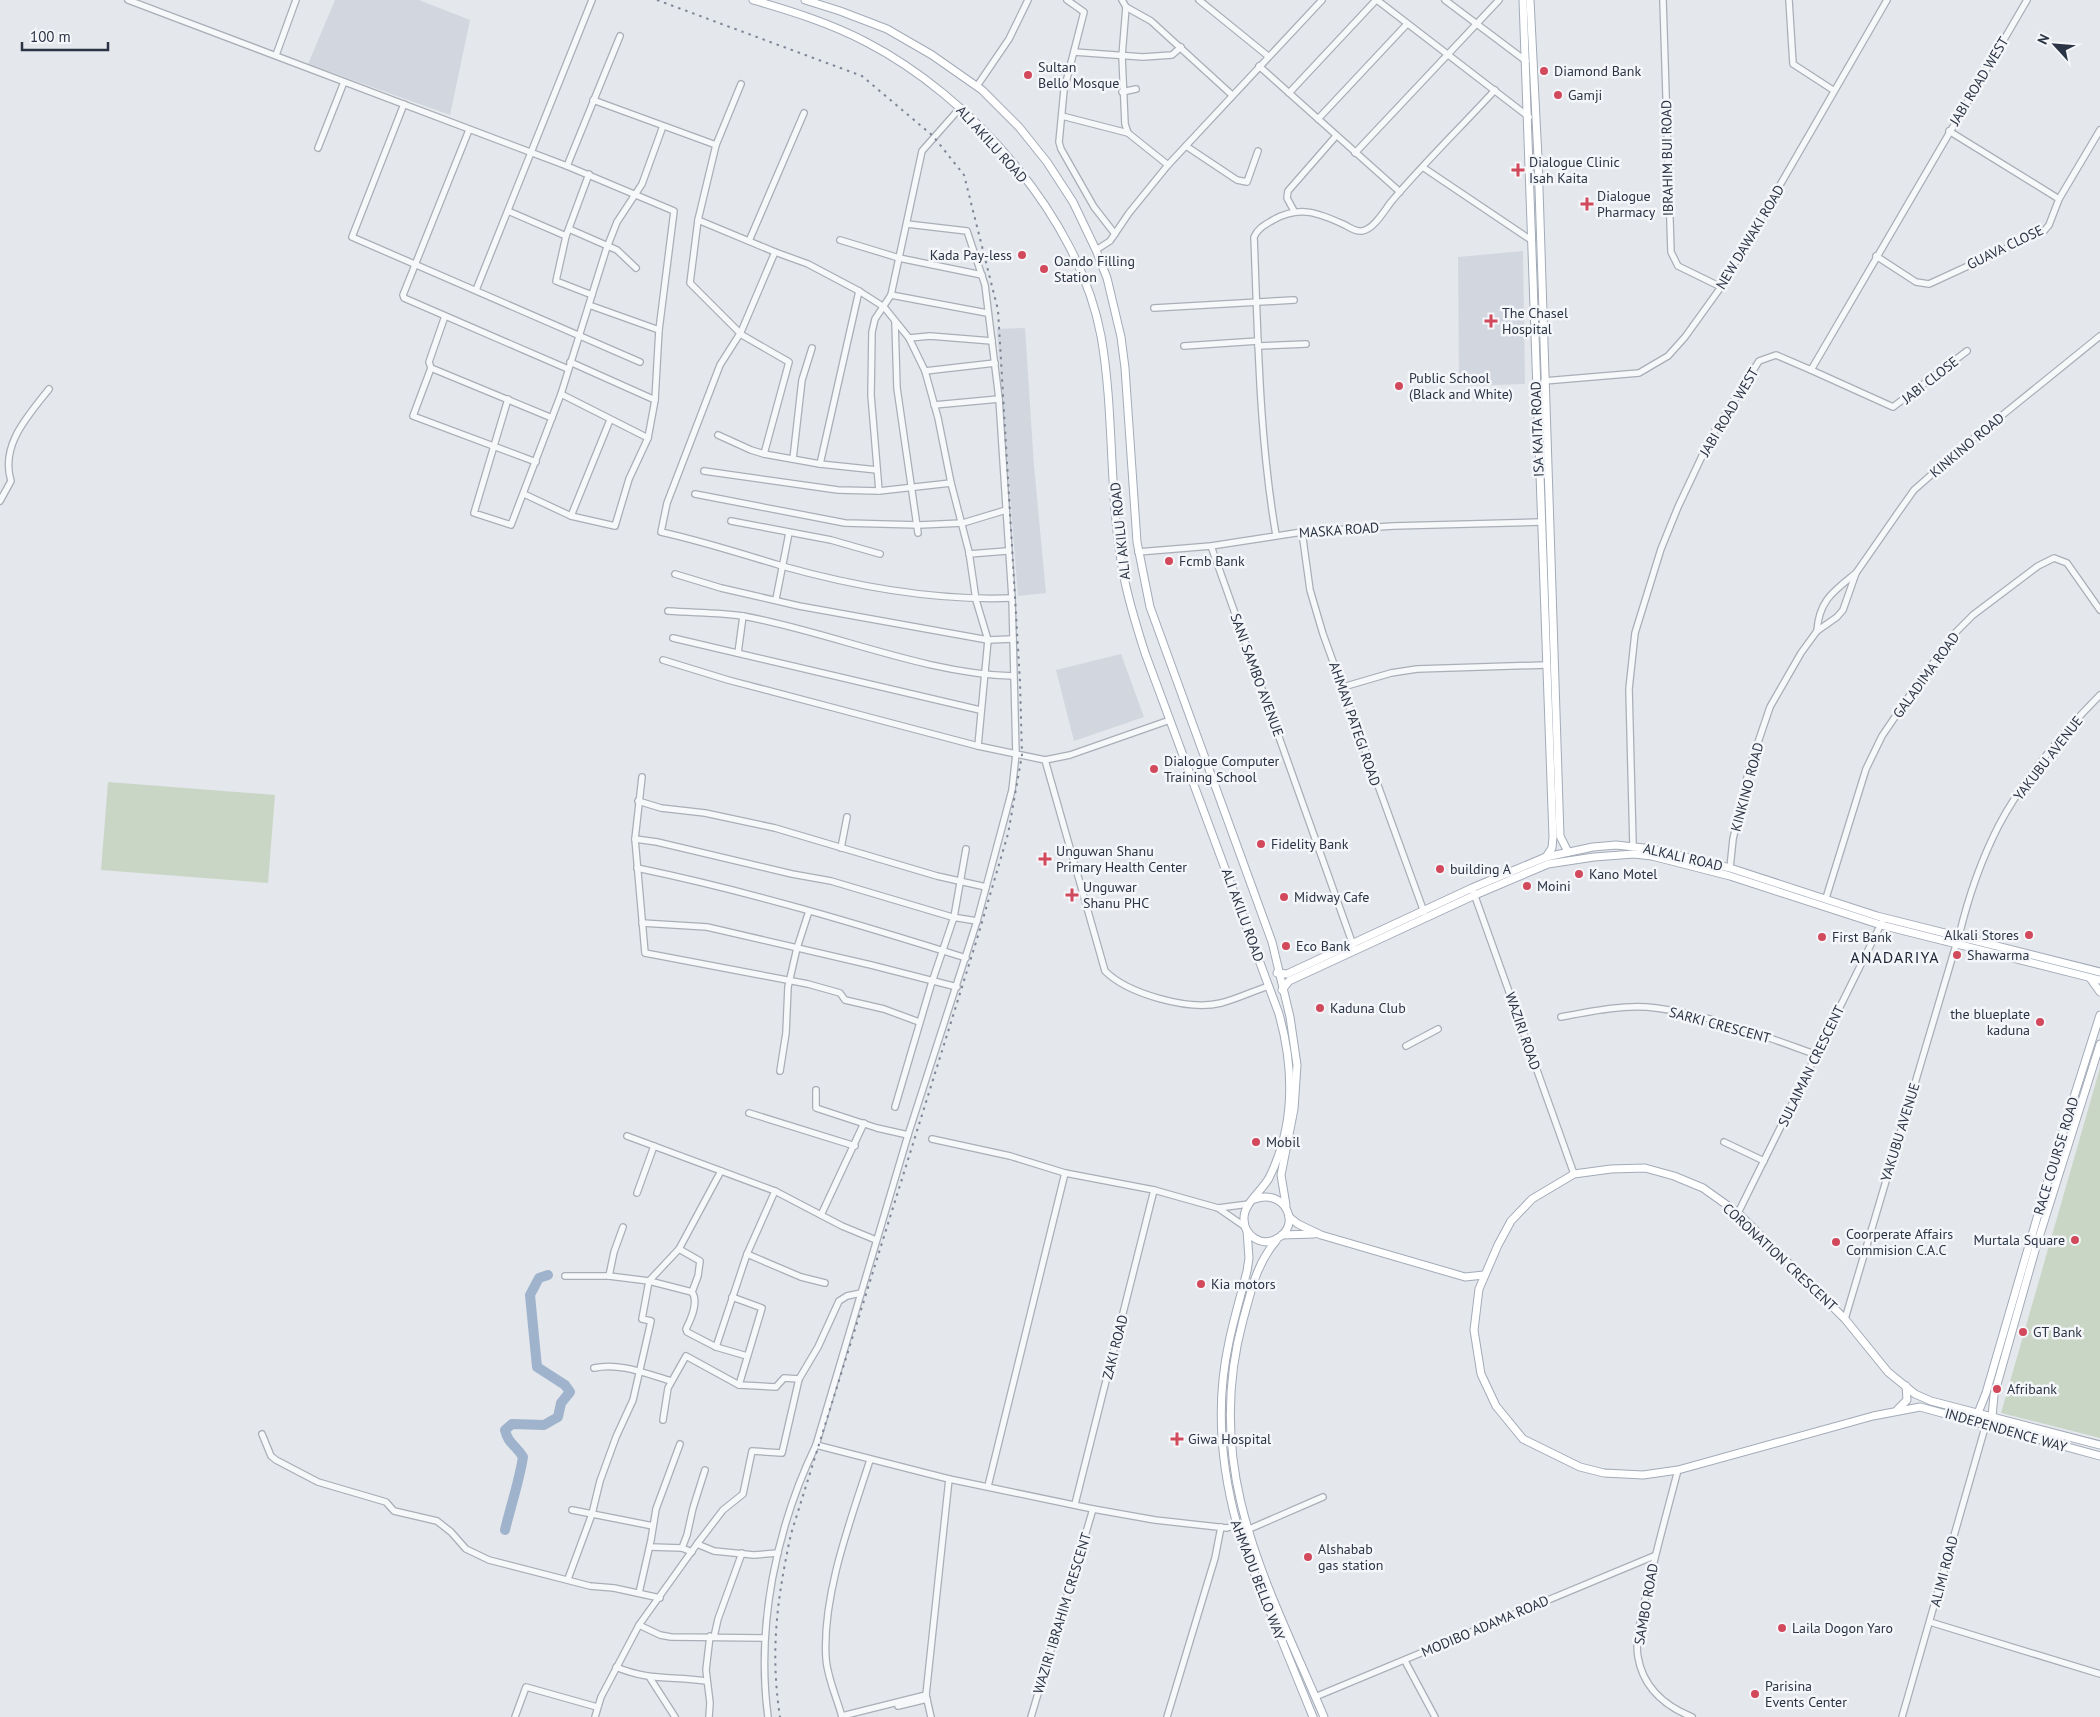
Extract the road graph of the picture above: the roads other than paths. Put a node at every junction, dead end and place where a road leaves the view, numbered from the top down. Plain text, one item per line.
1 (128, 0) edge
2 (296, 0) edge
3 (592, 0) edge
4 (752, 0) edge
5 (805, 0) edge
6 (1028, 0) edge
7 (1067, 0) edge
8 (1122, 0) edge
9 (1199, 0) edge
10 (1322, 0) edge
11 (1376, 0) edge
12 (1444, 0) edge
13 (1499, 0) edge
14 (1523, 0) edge
15 (1530, 0) edge
16 (1663, 0) edge
17 (1789, 0) edge
18 (1887, 0) edge
19 (2027, 0) edge
20 (1126, 7) junction
21 (1407, 24) junction
22 (1476, 25) junction
23 (620, 36) dead end
24 (1181, 47) junction
25 (1074, 52) junction
26 (276, 54) junction
27 (1122, 56) junction
28 (1268, 56) junction
29 (1448, 56) junction
30 (1526, 61) junction
31 (1259, 66) junction
32 (344, 82) junction
33 (741, 84) dead end
34 (977, 86) junction
35 (1136, 89) dead end
36 (1495, 90) junction
37 (1833, 90) junction
38 (1122, 92) junction
39 (1531, 92) junction
40 (1289, 93) junction
41 (1232, 95) junction
42 (593, 100) junction
43 (404, 104) junction
44 (960, 108) junction
45 (804, 113) dead end
46 (1062, 116) junction
47 (1529, 117) junction
48 (1318, 119) junction
49 (663, 126) junction
50 (469, 130) junction
51 (2100, 130) edge
52 (1949, 131) junction
53 (1128, 133) junction
54 (1336, 136) junction
55 (716, 145) junction
56 (1186, 146) junction
57 (318, 148) dead end
58 (1258, 151) dead end
59 (531, 152) junction
60 (1356, 153) junction
61 (1168, 165) junction
62 (567, 166) junction
63 (1424, 168) junction
64 (589, 174) junction
65 (1400, 192) junction
66 (636, 195) junction
67 (2059, 199) junction
68 (508, 211) junction
69 (1294, 211) junction
70 (698, 220) junction
71 (907, 224) junction
72 (569, 229) junction
73 (1115, 234) junction
74 (566, 236) junction
75 (840, 240) dead end
76 (1531, 240) junction
77 (749, 241) junction
78 (607, 247) junction
79 (1096, 250) junction
80 (775, 252) junction
81 (1876, 256) junction
82 (899, 258) junction
83 (416, 265) junction
84 (636, 268) dead end
85 (982, 275) junction
86 (1542, 286) junction
87 (1533, 287) junction
88 (1721, 287) junction
89 (476, 290) junction
90 (859, 290) junction
91 (592, 295) junction
92 (891, 295) junction
93 (1294, 300) dead end
94 (1257, 303) junction
95 (589, 305) junction
96 (884, 307) junction
97 (1154, 308) dead end
98 (987, 313) junction
99 (445, 316) junction
100 (894, 322) junction
101 (659, 330) junction
102 (741, 332) junction
103 (2100, 336) edge
104 (579, 337) junction
105 (909, 338) junction
106 (992, 341) junction
107 (1258, 343) junction
108 (1306, 344) dead end
109 (1184, 346) dead end
110 (812, 348) dead end
111 (1967, 351) dead end
112 (570, 362) junction
113 (640, 362) dead end
114 (995, 363) junction
115 (431, 368) junction
116 (568, 369) junction
117 (1811, 370) junction
118 (925, 371) junction
119 (1544, 381) junction
120 (49, 388) dead end
121 (560, 394) junction
122 (508, 398) junction
123 (999, 399) junction
124 (655, 400) junction
125 (934, 405) junction
126 (552, 418) junction
127 (610, 420) junction
128 (718, 434) dead end
129 (648, 438) junction
130 (493, 446) junction
131 (764, 454) junction
132 (793, 459) junction
133 (536, 462) junction
134 (820, 464) junction
135 (877, 470) junction
136 (704, 471) dead end
137 (951, 483) junction
138 (913, 487) junction
139 (879, 491) junction
140 (524, 494) junction
141 (695, 494) dead end
142 (0, 501) edge
143 (1006, 510) junction
144 (571, 516) junction
145 (731, 521) dead end
146 (1540, 522) junction
147 (963, 523) junction
148 (919, 525) junction
149 (1302, 532) junction
150 (789, 533) junction
151 (918, 533) dead end
152 (1276, 535) junction
153 (1211, 546) junction
154 (1008, 551) junction
155 (1138, 552) junction
156 (880, 554) dead end
157 (969, 554) junction
158 (782, 566) junction
159 (1856, 573) junction
160 (674, 574) dead end
161 (1012, 598) junction
162 (776, 599) junction
163 (976, 600) junction
164 (2100, 610) edge
165 (668, 611) dead end
166 (743, 616) junction
167 (1817, 631) junction
168 (673, 638) dead end
169 (1013, 639) junction
170 (988, 640) junction
171 (738, 653) junction
172 (663, 660) dead end
173 (1546, 665) junction
174 (985, 675) junction
175 (1013, 676) junction
176 (1344, 687) junction
177 (2100, 695) edge
178 (980, 710) junction
179 (1170, 720) junction
180 (1553, 738) junction
181 (978, 746) junction
182 (1016, 754) junction
183 (1046, 760) junction
184 (642, 777) dead end
185 (638, 801) junction
186 (847, 817) dead end
187 (635, 839) junction
188 (1633, 846) junction
189 (842, 848) junction
190 (966, 849) dead end
191 (1568, 852) junction
192 (1546, 857) junction
193 (636, 868) junction
194 (1730, 868) junction
195 (960, 882) junction
196 (986, 887) junction
197 (1474, 891) junction
198 (1826, 898) junction
199 (809, 912) junction
200 (1424, 912) junction
201 (954, 917) junction
202 (1884, 918) junction
203 (977, 922) junction
204 (642, 923) junction
205 (1881, 925) junction
206 (1959, 936) junction
207 (1353, 945) junction
208 (1956, 945) junction
209 (797, 948) junction
210 (943, 950) junction
211 (966, 958) junction
212 (2098, 971) edge
213 (1278, 973) junction
214 (2090, 978) junction
215 (789, 980) junction
216 (932, 980) junction
217 (2100, 980) edge
218 (1269, 986) junction
219 (957, 987) junction
220 (1282, 990) junction
221 (2100, 992) edge
222 (2100, 1015) edge
223 (1561, 1017) dead end
224 (920, 1022) junction
225 (1438, 1029) dead end
226 (2100, 1044) edge
227 (1406, 1046) dead end
228 (1816, 1055) junction
229 (780, 1071) dead end
230 (816, 1090) dead end
231 (895, 1107) dead end
232 (749, 1112) dead end
233 (864, 1123) junction
234 (908, 1135) junction
235 (627, 1136) dead end
236 (932, 1139) dead end
237 (1724, 1142) dead end
238 (654, 1146) junction
239 (855, 1146) junction
240 (1764, 1161) junction
241 (721, 1170) junction
242 (1066, 1173) junction
243 (1574, 1174) junction
244 (1154, 1190) junction
245 (774, 1191) junction
246 (637, 1193) dead end
247 (1252, 1202) junction
248 (1218, 1208) junction
249 (1287, 1208) junction
250 (1738, 1213) junction
251 (821, 1215) junction
252 (1289, 1217) junction
253 (623, 1227) dead end
254 (1246, 1228) junction
255 (1321, 1235) junction
256 (1279, 1237) junction
257 (876, 1240) junction
258 (679, 1249) junction
259 (747, 1254) junction
260 (1484, 1275) junction
261 (566, 1276) dead end
262 (609, 1276) junction
263 (1465, 1277) junction
264 (649, 1281) junction
265 (825, 1283) dead end
266 (1479, 1289) junction
267 (692, 1292) junction
268 (861, 1292) junction
269 (732, 1297) junction
270 (1845, 1319) junction
271 (716, 1347) junction
272 (747, 1356) junction
273 (594, 1368) dead end
274 (640, 1372) junction
275 (798, 1379) junction
276 (671, 1381) junction
277 (739, 1385) junction
278 (1906, 1386) junction
279 (1930, 1401) joint
280 (1912, 1408) joint
281 (1894, 1411) junction
282 (1978, 1413) junction
283 (1992, 1417) junction
284 (663, 1420) dead end
285 (1986, 1424) junction
286 (262, 1434) dead end
287 (680, 1444) dead end
288 (816, 1445) junction
289 (2100, 1445) edge
290 (2100, 1456) edge
291 (870, 1460) junction
292 (705, 1470) dead end
293 (1678, 1470) junction
294 (949, 1479) junction
295 (988, 1486) junction
296 (1323, 1497) dead end
297 (1075, 1504) junction
298 (1093, 1509) junction
299 (572, 1510) dead end
300 (592, 1514) junction
301 (1236, 1525) junction
302 (653, 1526) junction
303 (1221, 1527) junction
304 (1247, 1530) junction
305 (696, 1544) junction
306 (650, 1547) junction
307 (682, 1548) junction
308 (692, 1552) junction
309 (742, 1553) junction
310 (778, 1553) junction
311 (1654, 1556) junction
312 (568, 1579) junction
313 (639, 1594) junction
314 (660, 1598) junction
315 (1930, 1622) junction
316 (639, 1625) junction
317 (712, 1637) junction
318 (765, 1638) junction
319 (1405, 1661) junction
320 (616, 1667) junction
321 (2100, 1674) edge
322 (650, 1678) junction
323 (706, 1681) junction
324 (926, 1697) junction
325 (1315, 1697) junction
326 (597, 1707) junction
327 (515, 1717) edge
328 (594, 1717) edge
329 (675, 1717) edge
330 (709, 1717) edge
331 (768, 1717) edge
332 (844, 1717) edge
333 (931, 1717) edge
334 (1031, 1717) edge
335 (1167, 1717) edge
336 (1313, 1717) edge
337 (1324, 1717) edge
338 (1435, 1717) edge
339 (1692, 1717) edge
340 (1902, 1717) edge

1 - 26 street
2 - 26 street
3 - 59 street
4 - 44 main road, ALI AKILU ROAD
5 - 34 main road, ALI AKILU ROAD
6 - 34 street
7 - 25 street
8 - 20 street
9 - 28 street
10 - 28 street
11 - 21 street
11 - 40 street
12 - 22 street
13 - 22 street
14 - 30 main road, ISA KAITA ROAD
15 - 39 main road, ISA KAITA ROAD
16 - 88 street, IBRAHIM BUI ROAD
17 - 37 street
18 - 37 street, NEW DAWAKI ROAD
19 - 52 street, JABI ROAD WEST
20 - 24 street
20 - 27 street
21 - 29 street
21 - 48 street
22 - 29 street
22 - 30 street
23 - 42 street
24 - 27 street
24 - 41 street
25 - 27 street
25 - 46 street
26 - 32 street
27 - 38 street
28 - 31 street
29 - 36 street
29 - 60 street
30 - 39 main road, ISA KAITA ROAD
31 - 40 street
31 - 41 street
32 - 43 street
32 - 57 street
33 - 55 street
34 - 79 main road, ALI AKILU ROAD
35 - 38 street
36 - 47 street
36 - 63 street
37 - 88 street, NEW DAWAKI ROAD
38 - 53 street
39 - 47 main road, ISA KAITA ROAD
39 - 86 main road, ISA KAITA ROAD
40 - 48 street
41 - 56 street
42 - 49 street
42 - 62 street
43 - 50 street
43 - 83 street
44 - 71 street
44 - 179 main road, ALI AKILU ROAD
45 - 77 street
46 - 53 street
46 - 73 street
47 - 76 main road, ISA KAITA ROAD
48 - 54 street
49 - 55 street
49 - 66 street
50 - 59 street
50 - 83 street
51 - 67 street, GUAVA CLOSE
52 - 67 street
52 - 81 street, JABI ROAD WEST
53 - 61 street
54 - 60 street
54 - 69 street
55 - 70 street
56 - 58 street
56 - 61 street
59 - 62 street
59 - 68 street
60 - 65 street
61 - 73 street
62 - 64 street
63 - 65 street
63 - 76 street
64 - 66 street
64 - 72 street
65 - 69 street
66 - 78 street
66 - 101 street
67 - 81 street, GUAVA CLOSE
68 - 74 street
68 - 89 street
69 - 94 street
70 - 77 street
70 - 102 street
71 - 82 street
71 - 85 street
72 - 74 street
72 - 78 street
73 - 79 street
74 - 91 street
75 - 82 street
76 - 87 main road, ISA KAITA ROAD
77 - 80 street
78 - 84 street
78 - 91 street
79 - 155 main road, ALI AKILU ROAD
80 - 90 street
80 - 102 street
81 - 117 street, JABI ROAD WEST
82 - 85 street
82 - 92 street
83 - 89 street
83 - 99 street
85 - 98 street
86 - 87 main road
86 - 119 main road, ISA KAITA ROAD
87 - 146 main road, ISA KAITA ROAD
88 - 119 street, NEW DAWAKI ROAD
89 - 104 street
90 - 96 street
90 - 134 street
91 - 95 street
92 - 96 street
92 - 98 street
93 - 94 street
94 - 97 street
94 - 107 street
95 - 101 street
95 - 104 street
96 - 100 street
96 - 135 street
98 - 106 street
99 - 115 street
99 - 116 street
100 - 105 street
100 - 138 street
101 - 124 street
102 - 131 street
102 - 158 street
103 - 159 street, KINKINO ROAD
104 - 112 street
104 - 113 street
105 - 106 street
105 - 118 street
106 - 114 street
107 - 108 street
107 - 109 street
107 - 152 street
110 - 132 street
111 - 117 street, JABI CLOSE
112 - 116 street
112 - 124 street
114 - 118 street
114 - 123 street
115 - 122 street
115 - 130 street
116 - 121 street
117 - 188 street, JABI ROAD WEST
118 - 125 street
119 - 180 main road, ISA KAITA ROAD
120 - 142 street
121 - 126 street
121 - 127 street
122 - 126 street
122 - 130 street
123 - 125 street
123 - 143 street
124 - 129 street
125 - 137 street
126 - 133 street
127 - 129 street
127 - 144 street
128 - 131 street
129 - 144 street
130 - 133 street
130 - 140 street
131 - 132 street
132 - 134 street
133 - 140 street
134 - 135 street
135 - 139 street
136 - 139 street
137 - 138 street
137 - 147 street
138 - 139 street
138 - 148 street
140 - 144 street
141 - 148 street
143 - 147 street
143 - 154 street
145 - 150 street
146 - 149 street, MASKA ROAD
146 - 173 main road, ISA KAITA ROAD
147 - 148 street
147 - 157 street
148 - 151 street
149 - 152 street, MASKA ROAD
149 - 176 street, AHMAN PATEGI ROAD
150 - 156 street
150 - 158 street
152 - 153 street, MASKA ROAD
153 - 155 street, MASKA ROAD
153 - 207 street, SANI SAMBO AVENUE
154 - 157 street
154 - 161 street
155 - 213 main road, ALI AKILU ROAD
157 - 163 street
158 - 162 street
158 - 163 street
159 - 167 street, KINKINO ROAD
159 - 167 street, KINKINO ROAD
160 - 162 street
161 - 163 street
161 - 169 street
162 - 170 street
163 - 170 street
164 - 198 street, GALADIMA ROAD
165 - 166 street
166 - 171 street
166 - 174 street
167 - 194 street, KINKINO ROAD
168 - 171 street
169 - 170 street
169 - 175 street
170 - 174 street
171 - 178 street
172 - 181 street
173 - 176 street
173 - 180 main road, ISA KAITA ROAD
174 - 175 street
174 - 178 street
175 - 182 street
176 - 200 street, AHMAN PATEGI ROAD
177 - 206 street, YAKUBU AVENUE
178 - 181 street
179 - 183 street
179 - 218 main road, ALI AKILU ROAD
180 - 191 main road, ISA KAITA ROAD
180 - 192 main road, ISA KAITA ROAD
181 - 182 street
182 - 183 street
182 - 196 street
183 - 218 street
184 - 185 street
185 - 187 street
185 - 189 street
186 - 189 street
187 - 193 street
187 - 201 street
188 - 191 main road, ALKALI ROAD
188 - 194 main road, ALKALI ROAD
189 - 195 street
190 - 195 street
191 - 192 main road, ALKALI ROAD
192 - 197 main road, ALKALI ROAD
193 - 199 street
193 - 204 street
194 - 198 main road, ALKALI ROAD
195 - 196 street
195 - 201 street
196 - 203 street
197 - 200 main road, ALKALI ROAD
197 - 205 main road, ALKALI ROAD
197 - 220 main road, ALKALI ROAD
197 - 243 street, WAZIRI ROAD
198 - 202 main road, ALKALI ROAD
199 - 209 street
199 - 210 street
200 - 207 main road, ALKALI ROAD
201 - 203 street
201 - 210 street
202 - 205 street, SULAIMAN CRESCENT
202 - 206 main road, ALKALI ROAD
203 - 211 street
204 - 209 street
204 - 215 street
205 - 208 main road, ALKALI ROAD
205 - 228 street, SULAIMAN CRESCENT
206 - 212 main road, ALKALI ROAD
207 - 213 main road, ALKALI ROAD
208 - 214 main road, ALKALI ROAD
208 - 270 street, YAKUBU AVENUE
209 - 215 street
209 - 216 street
210 - 211 street
210 - 216 street
211 - 219 street
213 - 220 main road, ALI AKILU ROAD
214 - 217 main road, ALKALI ROAD
214 - 221 main road
215 - 224 street
215 - 229 street
216 - 219 street
216 - 224 street
218 - 247 main road, ALI AKILU ROAD
219 - 234 street
220 - 249 main road, ALI AKILU ROAD
222 - 282 main road, RACE COURSE ROAD
223 - 228 street, SARKI CRESCENT
224 - 231 street
225 - 227 street
226 - 283 main road, RACE COURSE ROAD
228 - 240 street, SULAIMAN CRESCENT
230 - 233 street
232 - 239 street
233 - 234 street
233 - 239 street
234 - 257 street
235 - 238 street
236 - 242 street
237 - 240 street
238 - 241 street
238 - 246 street
239 - 251 street
240 - 250 street, SULAIMAN CRESCENT
241 - 245 street
241 - 258 street
242 - 244 street
242 - 295 street
243 - 250 main road, CORONATION CRESCENT
243 - 260 main road, CORONATION CRESCENT
244 - 248 street
244 - 297 street, ZAKI ROAD
245 - 251 street
245 - 259 street
247 - 248 street
247 - 249 main road
247 - 254 main road
248 - 254 street
249 - 252 main road
250 - 270 main road, CORONATION CRESCENT
251 - 257 street
252 - 255 main road
252 - 256 main road
253 - 262 street
254 - 256 main road
254 - 301 main road, AHMADU BELLO WAY
255 - 256 main road
255 - 263 main road
256 - 304 main road, AHMADU BELLO WAY
257 - 268 street
258 - 264 street
258 - 267 street
259 - 265 street
259 - 269 street
260 - 263 main road
260 - 266 main road, CORONATION CRESCENT
261 - 262 street
262 - 264 street
263 - 266 main road
264 - 267 street
264 - 274 street
266 - 293 main road, CORONATION CRESCENT
267 - 271 street
268 - 275 street
268 - 288 street
269 - 271 street
269 - 272 street
270 - 278 main road, CORONATION CRESCENT
271 - 272 street
272 - 277 street
273 - 274 street
274 - 276 street
274 - 300 street
275 - 277 street
275 - 305 street
276 - 277 street
276 - 284 street
278 - 279 main road, CORONATION CRESCENT
278 - 281 main road
279 - 282 main road, INDEPENDENCE WAY
280 - 281 main road, CORONATION CRESCENT
280 - 285 main road, INDEPENDENCE WAY
281 - 293 main road, CORONATION CRESCENT
282 - 283 main road, INDEPENDENCE WAY
283 - 289 main road, INDEPENDENCE WAY
285 - 290 main road, INDEPENDENCE WAY
285 - 315 street, ALIMI ROAD
286 - 312 street
287 - 302 street
288 - 291 street
288 - 310 street
291 - 294 street
291 - 332 street
292 - 307 street
293 - 311 street, SAMBO ROAD
294 - 295 street
294 - 324 street
295 - 297 street
296 - 304 street
297 - 298 street
298 - 303 street
298 - 334 street, WAZIRI IBRAHIM CRESCENT
299 - 300 street
300 - 302 street
300 - 312 street
301 - 303 street
301 - 336 main road, AHMADU BELLO WAY
302 - 306 street
303 - 335 street
304 - 325 main road, AHMADU BELLO WAY
305 - 308 street
305 - 309 street
306 - 307 street
306 - 313 street
307 - 308 street
308 - 314 street
309 - 310 street
309 - 317 street
310 - 318 street
311 - 319 street, MODIBO ADAMA ROAD
311 - 339 street, SAMBO ROAD
312 - 313 street
313 - 314 street
314 - 316 street
315 - 321 street
315 - 340 street, ALIMI ROAD
316 - 317 street
316 - 320 street
317 - 318 street
317 - 323 street
318 - 331 street
319 - 325 street, MODIBO ADAMA ROAD
319 - 338 street
320 - 322 street
320 - 326 street
322 - 323 street
322 - 329 street
323 - 330 street
324 - 332 street
324 - 333 street
325 - 337 main road, AHMADU BELLO WAY
326 - 327 street
326 - 328 street

